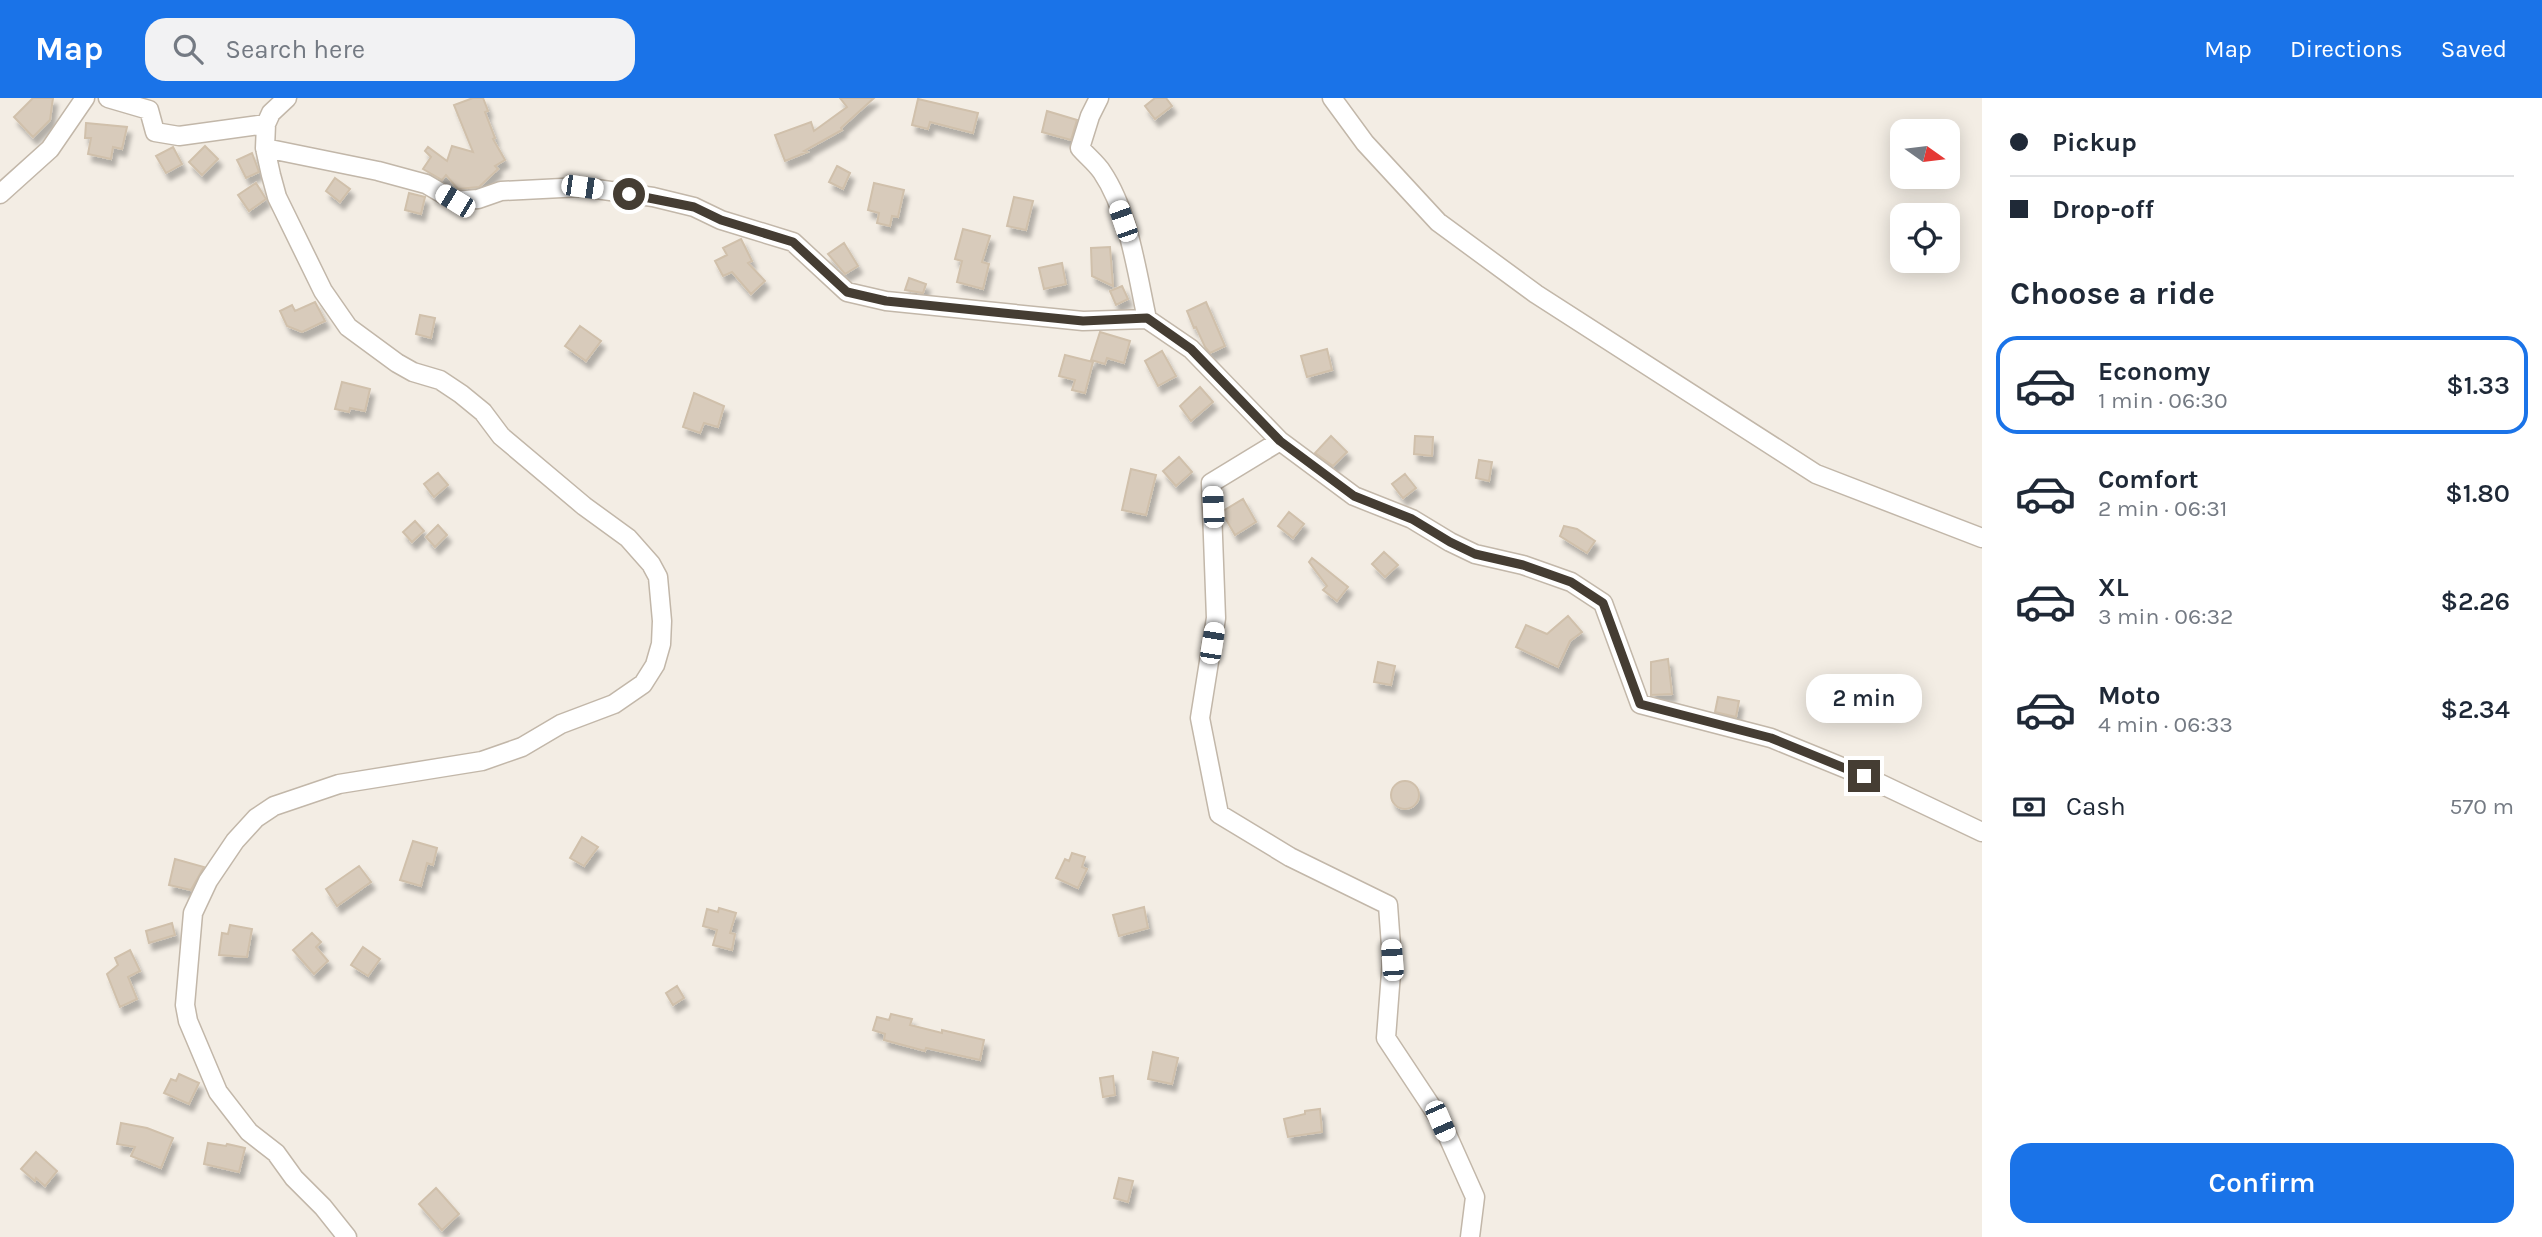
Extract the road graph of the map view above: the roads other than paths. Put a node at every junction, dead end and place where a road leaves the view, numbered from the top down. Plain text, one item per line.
1 (85, 98) edge
2 (108, 98) edge
3 (287, 98) edge
4 (1099, 98) edge
5 (1332, 98) edge
6 (266, 124) junction
7 (265, 148) junction
8 (0, 194) edge
9 (1147, 318) junction
10 (1280, 441) junction
11 (1982, 538) edge
12 (1982, 832) edge
13 (346, 1237) edge
14 (1470, 1237) edge

1 - 8 street
2 - 6 street
3 - 6 street
4 - 9 street
5 - 11 street
6 - 7 street
7 - 9 street
7 - 13 street
9 - 10 street
10 - 12 street
10 - 14 street

